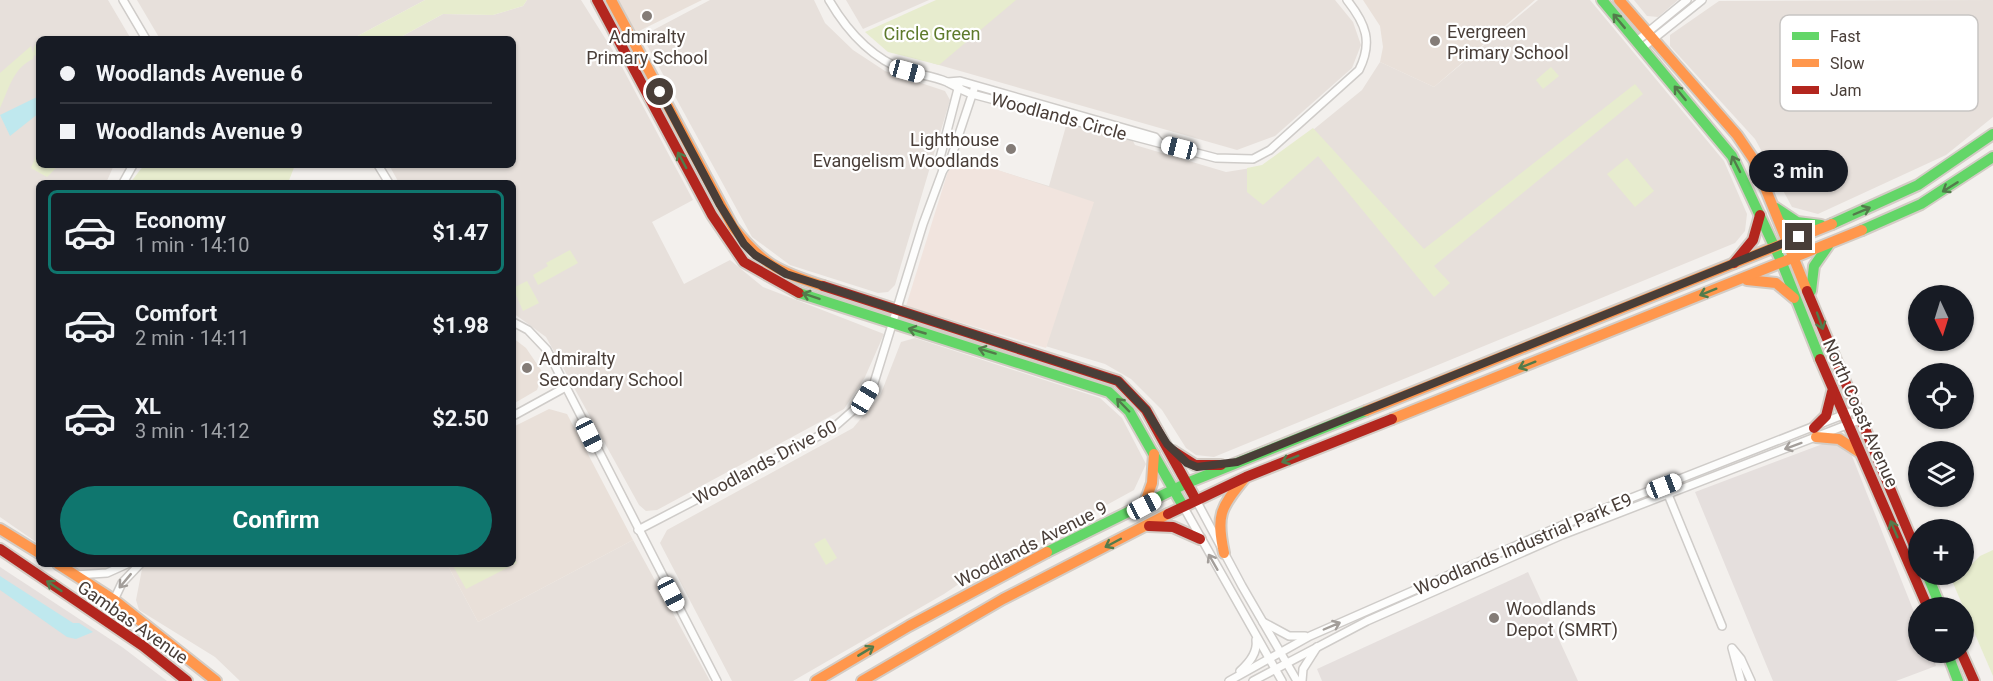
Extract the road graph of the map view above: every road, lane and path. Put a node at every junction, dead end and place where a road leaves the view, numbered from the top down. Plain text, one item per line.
1 (123, 0) edge
2 (597, 0) edge
3 (611, 0) edge
4 (829, 0) edge
5 (1347, 0) edge
6 (1602, 0) edge
7 (1619, 0) edge
8 (1687, 0) edge
9 (1702, 0) edge
10 (144, 36) edge
11 (1650, 36) junction
12 (1639, 45) junction
13 (959, 85) junction
14 (973, 90) junction
15 (1993, 134) edge
16 (1993, 157) edge
17 (943, 170) junction
18 (1774, 206) junction
19 (1760, 214) junction
20 (1833, 223) junction
21 (1788, 241) junction
22 (1828, 245) junction
23 (1775, 247) junction
24 (1795, 258) junction
25 (1782, 263) junction
26 (1734, 264) junction
27 (1734, 282) junction
28 (1796, 300) junction
29 (1812, 302) junction
30 (898, 308) junction
31 (516, 324) edge
32 (893, 324) junction
33 (564, 388) junction
34 (1832, 389) junction
35 (516, 414) edge
36 (1860, 414) junction
37 (1845, 420) junction
38 (1815, 433) junction
39 (1167, 444) junction
40 (1154, 454) junction
41 (1862, 454) junction
42 (1237, 462) junction
43 (1246, 477) junction
44 (1187, 483) junction
45 (1174, 490) junction
46 (1668, 492) junction
47 (1196, 500) junction
48 (1144, 506) junction
49 (1183, 506) junction
50 (1145, 526) junction
51 (0, 529) edge
52 (639, 530) junction
53 (1908, 531) edge
54 (1200, 539) junction
55 (0, 549) edge
56 (36, 551) edge
57 (1224, 553) junction
58 (63, 567) edge
59 (120, 567) edge
60 (137, 567) edge
61 (75, 575) junction
62 (1397, 597) junction
63 (1923, 597) edge
64 (114, 600) junction
65 (1401, 606) junction
66 (1261, 620) junction
67 (1722, 626) dead end
68 (1254, 634) junction
69 (1310, 636) junction
70 (1319, 645) junction
71 (1280, 651) junction
72 (1268, 658) junction
73 (1286, 662) junction
74 (1951, 663) edge
75 (1966, 663) edge
76 (1274, 668) junction
77 (187, 681) edge
78 (216, 681) edge
79 (717, 681) edge
80 (816, 681) edge
81 (862, 681) edge
82 (1229, 681) edge
83 (1253, 681) edge
84 (1282, 681) edge
85 (1297, 681) edge
86 (1302, 681) edge
87 (1741, 681) edge
88 (1750, 681) edge
89 (1958, 681) edge
90 (1974, 681) edge

1 - 10 street
32 -> 2 main road
3 - 30 main road
4 - 13 street, Woodlands Circle
5 - 14 street, Woodlands Circle
12 -> 6 main road, North Coast Avenue
7 - 11 main road, North Coast Avenue
8 - 11 street
9 - 11 street
11 - 12 street
11 - 18 main road, North Coast Avenue
19 -> 12 main road, North Coast Avenue
13 - 14 street, Woodlands Circle
13 - 17 street
14 - 17 street
20 -> 15 main road, Woodlands Avenue 9
16 -> 22 main road, Woodlands Avenue 9
17 - 30 street, Woodlands Drive 60
18 - 20 main road
18 - 21 main road, North Coast Avenue
19 - 23 main road, North Coast Avenue
19 - 26 main road
20 - 21 main road, Woodlands Avenue 9
21 - 23 main road, Woodlands Avenue 9
21 - 24 main road, North Coast Avenue
22 - 24 main road, Woodlands Avenue 9
22 - 29 main road
23 - 25 main road, North Coast Avenue
23 - 26 main road, Woodlands Avenue 9
24 - 25 main road, Woodlands Avenue 9
24 - 29 main road, North Coast Avenue
25 - 27 main road, Woodlands Avenue 9
25 - 28 main road, North Coast Avenue
26 - 42 main road, Woodlands Avenue 9
27 - 28 main road
27 -> 43 main road, Woodlands Avenue 9
28 - 34 main road, North Coast Avenue
29 -> 36 main road, North Coast Avenue
30 - 32 street, Woodlands Drive 60
30 - 39 main road
31 - 33 street
40 -> 32 main road
32 - 52 street, Woodlands Drive 60
33 - 35 street
33 - 52 street
34 - 37 main road, North Coast Avenue
34 - 38 main road
36 - 37 street, Woodlands Industrial Park E9
36 - 53 main road, North Coast Avenue
37 - 38 street, Woodlands Industrial Park E9
37 - 41 main road, North Coast Avenue
38 - 41 main road
38 -> 46 street, Woodlands Industrial Park E9
38 - 62 street, Woodlands Industrial Park E9
39 - 42 main road
39 - 44 main road
40 - 45 main road
40 - 48 main road
63 -> 41 main road, North Coast Avenue
42 - 44 main road, Woodlands Avenue 9
43 - 47 main road, Woodlands Avenue 9
43 - 57 main road
44 - 45 main road, Woodlands Avenue 9
44 - 47 main road
45 - 48 main road, Woodlands Avenue 9
45 - 49 main road
46 - 65 street, Woodlands Industrial Park E9
46 - 67 street
47 - 49 main road, Woodlands Avenue 9
47 - 57 street
80 -> 48 main road, Woodlands Avenue 9
49 - 50 main road, Woodlands Avenue 9
49 - 54 street
50 - 54 main road
50 -> 81 main road, Woodlands Avenue 9
51 - 56 main road
52 - 79 street
68 -> 54 street
77 -> 55 main road, Gambas Avenue
57 - 66 street
58 - 61 main road, Gambas Avenue
59 - 61 street
60 -> 64 street
61 - 64 main road, Gambas Avenue
62 - 65 street
69 -> 62 street, Woodlands Industrial Park E9
64 - 78 main road, Gambas Avenue
65 - 70 street, Woodlands Industrial Park E9
66 - 69 street
66 - 71 street
68 - 72 street
68 - 82 street
69 - 71 street, Woodlands Industrial Park E9
70 - 73 street, Woodlands Industrial Park E9
70 - 86 street
71 - 72 street, Woodlands Industrial Park E9
71 - 73 street
72 - 76 street
72 - 82 street, Woodlands Industrial Park E9
73 - 76 street, Woodlands Industrial Park E9
73 - 85 street
74 - 89 main road
75 - 90 main road
76 - 83 street, Woodlands Industrial Park E9
76 - 84 street
87 - 88 street

